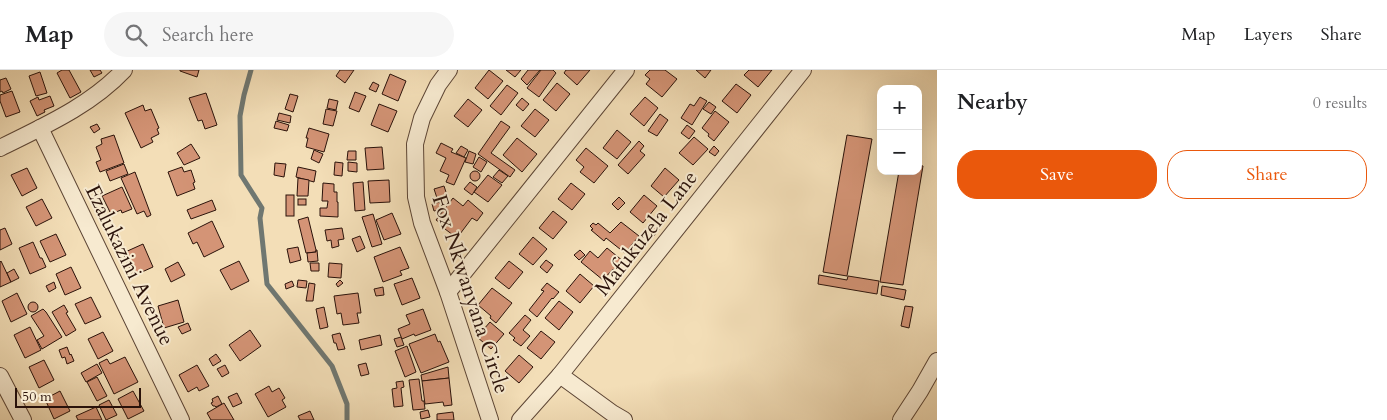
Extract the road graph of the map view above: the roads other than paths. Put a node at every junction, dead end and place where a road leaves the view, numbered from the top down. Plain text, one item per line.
1 (124, 70) edge
2 (449, 70) edge
3 (626, 70) edge
4 (803, 70) edge
5 (40, 128) junction
6 (0, 148) edge
7 (448, 292) junction
8 (937, 361) edge
9 (560, 375) junction
10 (0, 376) edge
11 (22, 420) edge
12 (181, 420) edge
13 (490, 420) edge
14 (520, 420) edge
15 (624, 420) edge
16 (901, 420) edge

1 - 5 street
2 - 7 street, Fox Nkwanyana Circle
3 - 7 street
4 - 9 street, Mafukuzela Lane
5 - 6 street
5 - 12 street, Ezalukazini Avenue
7 - 13 street, Fox Nkwanyana Circle
8 - 16 street
9 - 14 street, Mafukuzela Lane
9 - 15 street
10 - 11 street

